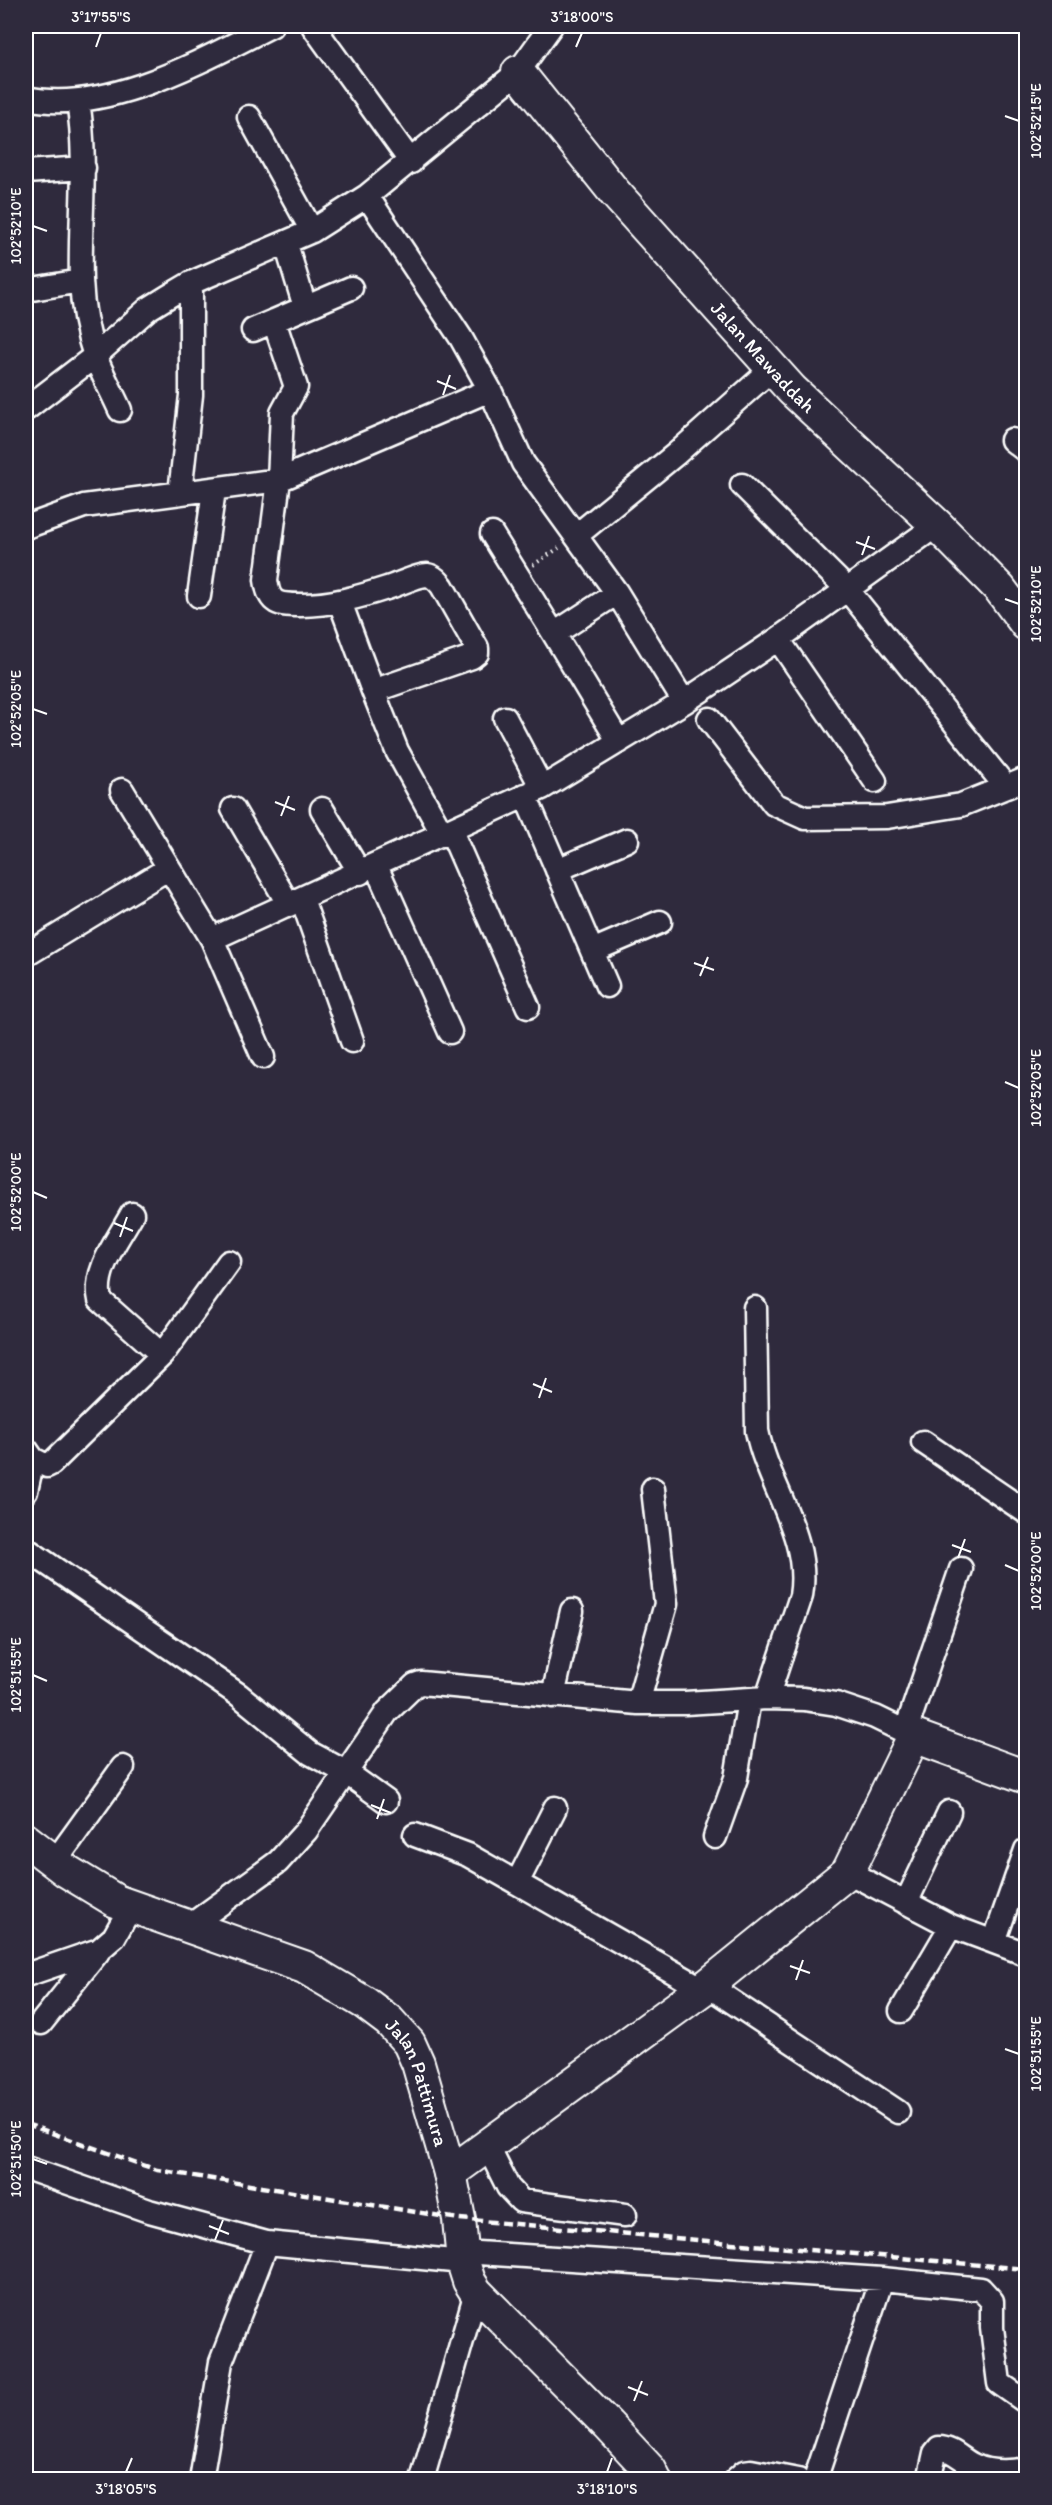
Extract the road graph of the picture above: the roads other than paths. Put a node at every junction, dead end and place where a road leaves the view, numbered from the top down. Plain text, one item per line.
1 (271, 26) edge
2 (313, 26) edge
3 (552, 26) edge
4 (518, 72) junction
5 (26, 98) edge
6 (78, 102) junction
7 (249, 117) dead end
8 (411, 162) junction
9 (84, 168) junction
10 (26, 172) edge
11 (367, 196) junction
12 (312, 231) junction
13 (286, 244) junction
14 (81, 281) junction
15 (191, 283) junction
16 (351, 288) dead end
17 (26, 290) edge
18 (305, 307) junction
19 (95, 356) junction
20 (773, 368) junction
21 (490, 390) junction
22 (26, 410) edge
23 (120, 410) dead end
24 (279, 480) junction
25 (742, 485) dead end
26 (214, 490) junction
27 (180, 493) junction
28 (937, 525) junction
29 (26, 527) edge
30 (492, 534) dead end
31 (577, 536) junction
32 (847, 589) junction
33 (617, 593) junction
34 (199, 596) dead end
35 (340, 602) junction
36 (1026, 624) edge
37 (554, 634) junction
38 (778, 639) junction
39 (373, 691) junction
40 (684, 702) junction
41 (505, 718) dead end
42 (709, 719) dead end
43 (619, 742) junction
44 (875, 781) dead end
45 (1016, 783) edge
46 (122, 790) dead end
47 (533, 792) junction
48 (233, 809) dead end
49 (322, 809) dead end
50 (447, 833) junction
51 (627, 840) dead end
52 (169, 868) junction
53 (368, 870) junction
54 (557, 870) junction
55 (296, 902) junction
56 (660, 921) dead end
57 (212, 939) junction
58 (592, 951) junction
59 (28, 953) edge
60 (607, 986) dead end
61 (528, 1007) dead end
62 (450, 1032) dead end
63 (352, 1041) dead end
64 (263, 1057) dead end
65 (132, 1215) dead end
66 (229, 1262) dead end
67 (754, 1308) dead end
68 (162, 1355) junction
69 (923, 1442) dead end
70 (29, 1453) edge
71 (653, 1489) dead end
72 (26, 1491) edge
73 (1026, 1512) edge
74 (26, 1549) edge
75 (961, 1569) dead end
76 (572, 1611) dead end
77 (553, 1696) junction
78 (758, 1699) junction
79 (638, 1703) junction
80 (910, 1734) junction
81 (123, 1767) dead end
82 (347, 1773) junction
83 (1026, 1777) edge
84 (386, 1801) dead end
85 (555, 1808) dead end
86 (949, 1812) dead end
87 (415, 1835) dead end
88 (715, 1837) dead end
89 (26, 1840) edge
90 (1026, 1850) edge
91 (54, 1863) junction
92 (848, 1872) junction
93 (518, 1883) junction
94 (906, 1903) junction
95 (131, 1907) junction
96 (951, 1926) junction
97 (187, 1928) junction
98 (994, 1942) junction
99 (99, 1950) junction
100 (1026, 1954) edge
101 (26, 1975) edge
102 (705, 1987) junction
103 (901, 2011) dead end
104 (41, 2023) dead end
105 (897, 2112) dead end
106 (487, 2145) junction
107 (26, 2168) edge
108 (450, 2173) junction
109 (625, 2215) dead end
110 (267, 2242) junction
111 (462, 2257) junction
112 (882, 2279) junction
113 (476, 2292) junction
114 (1026, 2402) edge
115 (1026, 2469) edge
116 (201, 2480) edge
117 (422, 2480) edge
118 (655, 2480) edge
119 (735, 2480) edge
120 (798, 2480) edge
121 (815, 2480) edge
122 (929, 2480) edge

1 - 6 street
2 - 8 street
3 - 4 street
4 - 8 street
4 - 20 street, Jalan Mawaddah
5 - 6 street
6 - 9 street
7 - 12 street
8 - 11 street
9 - 10 street
9 - 14 street
11 - 12 street
11 - 21 street
12 - 13 street
13 - 15 street
13 - 18 street
14 - 17 street
14 - 19 street
15 - 19 street
15 - 27 street
16 - 18 street
18 - 24 street
19 - 22 street
19 - 23 street
20 - 28 street, Jalan Mawaddah
20 - 31 street
21 - 24 street
21 - 31 street
24 - 26 street
24 - 35 street
25 - 32 street
26 - 27 street
26 - 34 street
27 - 29 street
28 - 32 street
28 - 36 street, Jalan Mawaddah
30 - 37 street
31 - 33 street
32 - 38 street
32 - 45 street
33 - 37 street
33 - 40 street
35 - 39 street
35 - 39 street
37 - 43 street
38 - 40 street
38 - 44 street
39 - 50 street
40 - 43 street
41 - 47 street
42 - 45 street
43 - 47 street
46 - 52 street
47 - 50 street
47 - 54 street
48 - 55 street
49 - 53 street
50 - 53 street
50 - 61 street
51 - 54 street
52 - 57 street
52 - 59 street
53 - 55 street
53 - 62 street
54 - 58 street
55 - 57 street
55 - 63 street
56 - 58 street
57 - 64 street
58 - 60 street
65 - 68 street
66 - 68 street
67 - 78 street
68 - 70 street
69 - 73 street
70 - 72 street
71 - 79 street
74 - 82 street
75 - 80 street
76 - 77 street
77 - 79 street
77 - 82 street
78 - 79 street
78 - 80 street
78 - 88 street
80 - 83 street
80 - 92 street
81 - 91 street
82 - 84 street
82 - 97 street
85 - 93 street
86 - 94 street
87 - 93 street
89 - 91 street, Jalan Pattimura
90 - 98 street
91 - 95 street, Jalan Pattimura
92 - 94 street
92 - 102 street
93 - 102 street
94 - 96 street
95 - 97 street, Jalan Pattimura
95 - 99 street
96 - 98 street
96 - 103 street
97 - 108 street, Jalan Pattimura
98 - 100 street
99 - 101 street
99 - 104 street
102 - 105 street
102 - 106 street
106 - 108 street
106 - 109 street
107 - 110 street
108 - 111 street, Jalan Pattimura
110 - 111 street
110 - 116 street
111 - 112 street
111 - 113 street, Jalan Pattimura
112 - 114 street
112 - 121 street
113 - 117 street
113 - 118 street, Jalan Pattimura
115 - 122 street
119 - 120 street

